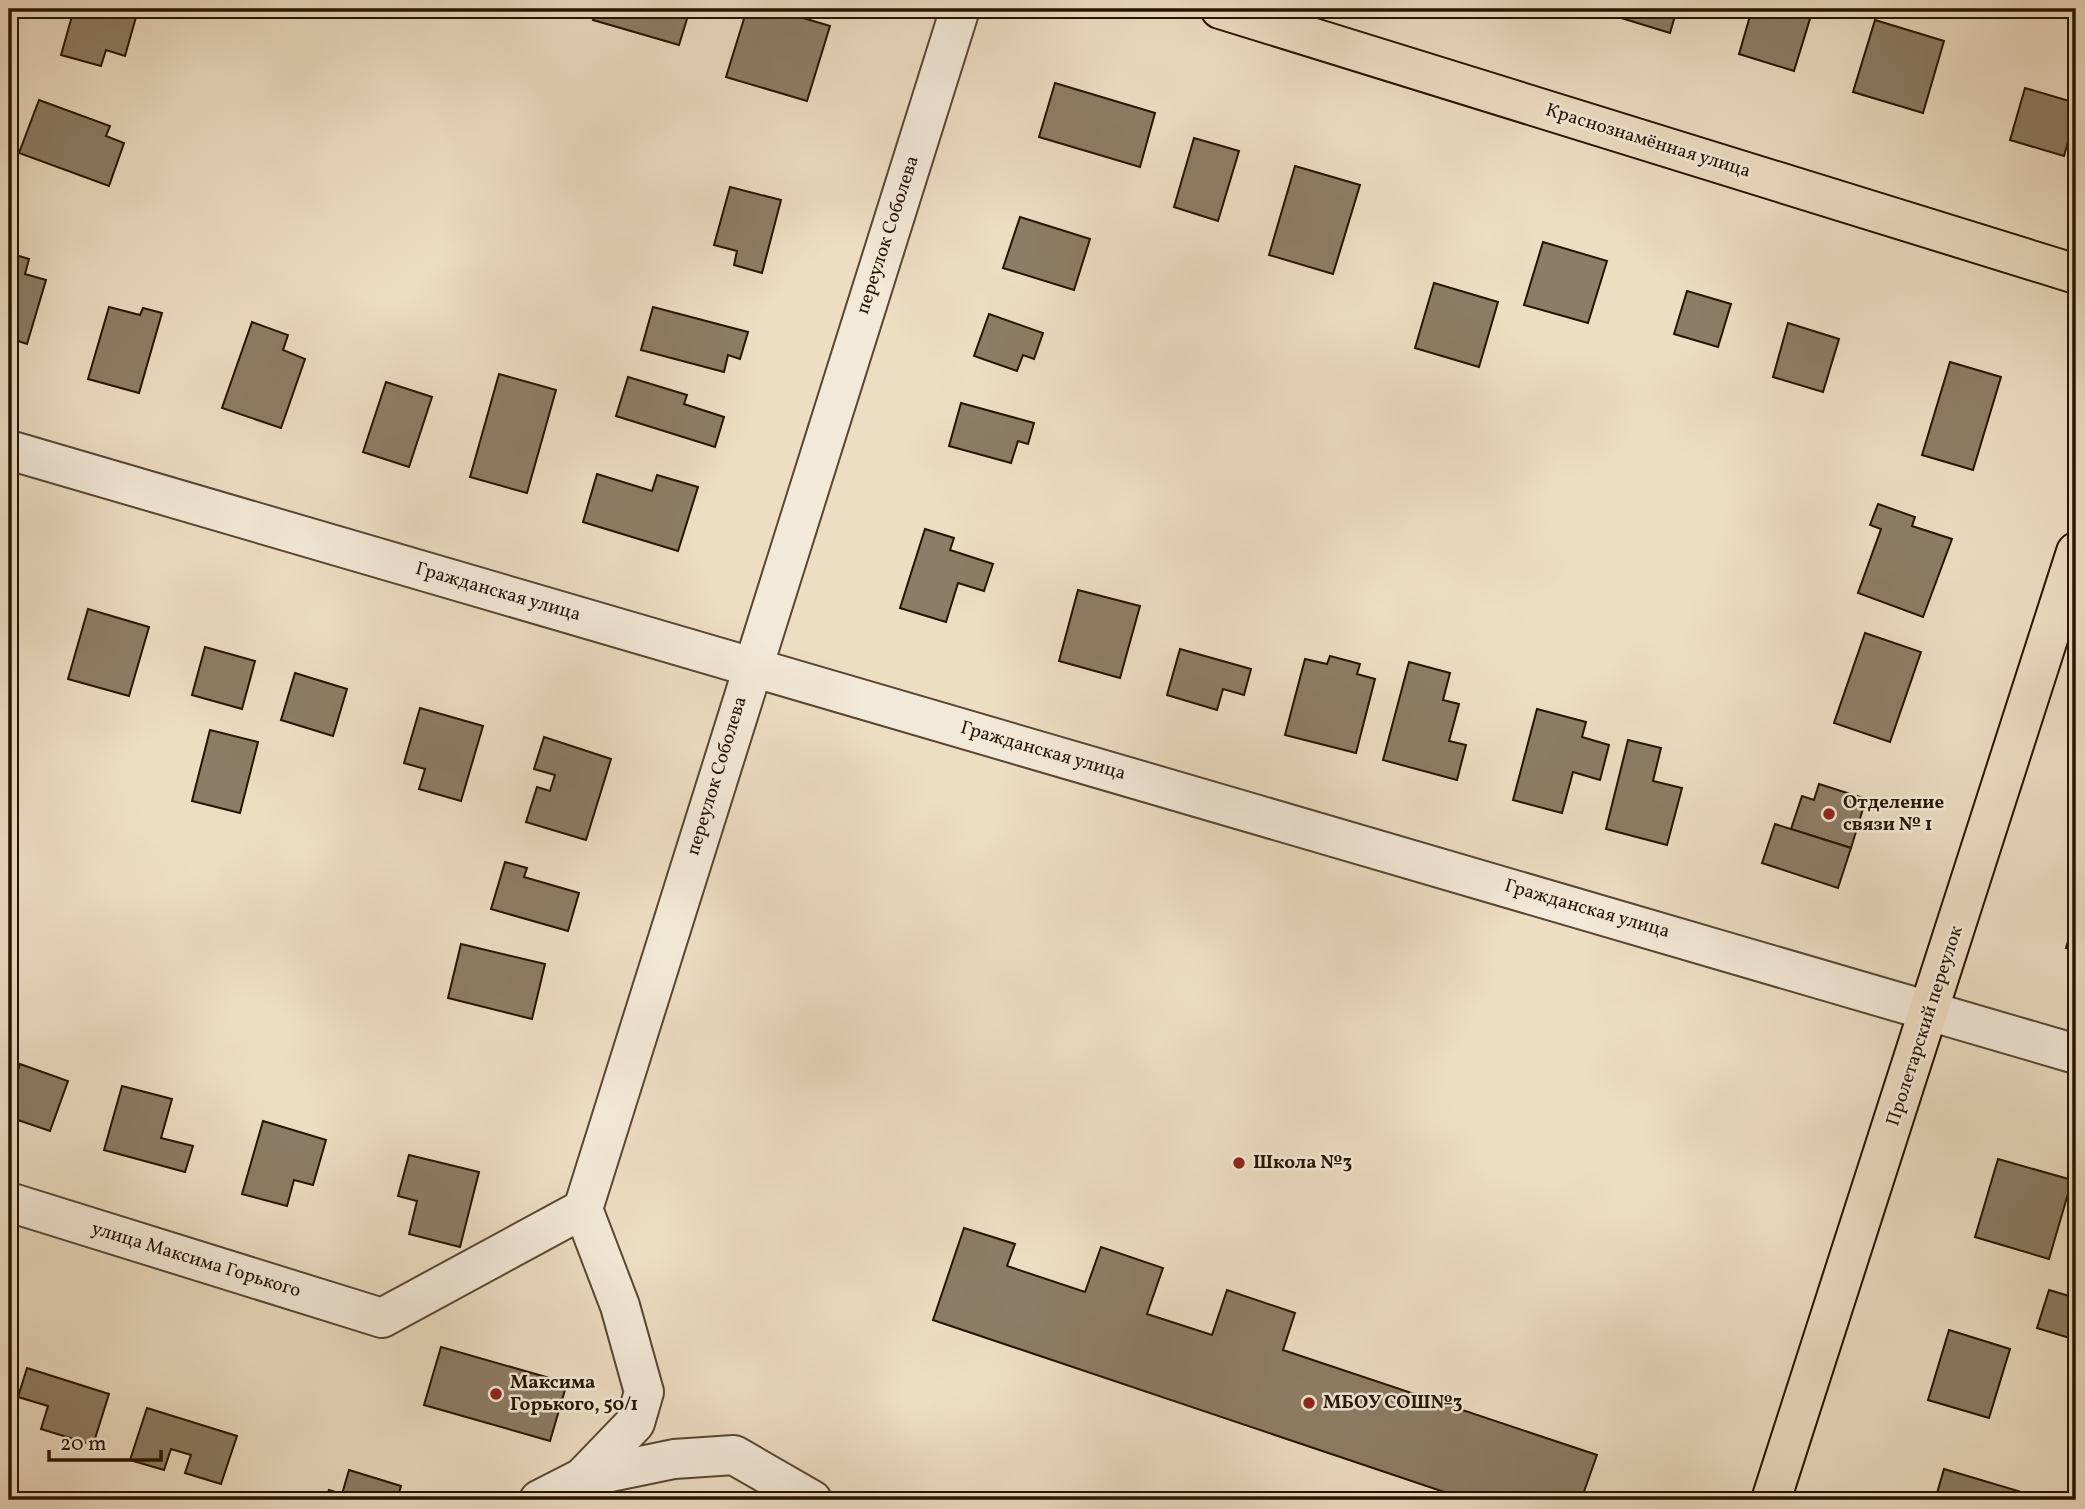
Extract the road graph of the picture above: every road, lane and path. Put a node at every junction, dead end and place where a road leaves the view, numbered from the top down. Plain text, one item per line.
1 (960, 9) edge
2 (1220, 9) edge
3 (2076, 274) edge
4 (9, 450) edge
5 (2076, 552) edge
6 (752, 666) junction
7 (1931, 1010) junction
8 (2076, 1054) edge
9 (9, 1202) edge
10 (583, 1209) junction
11 (582, 1478) junction
12 (539, 1500) edge
13 (812, 1500) edge
14 (1771, 1500) edge

1 - 6 street, переулок Соболева
2 - 3 main road, Краснознамённая улица
4 - 6 street, Гражданская улица
5 - 7 main road, Пролетарский переулок
6 - 7 street, Гражданская улица
6 - 10 street, переулок Соболева
7 - 8 street, Гражданская улица
7 - 14 main road, Пролетарский переулок
9 - 10 street, улица Максима Горького
10 - 11 street
11 - 12 street
11 - 13 street

